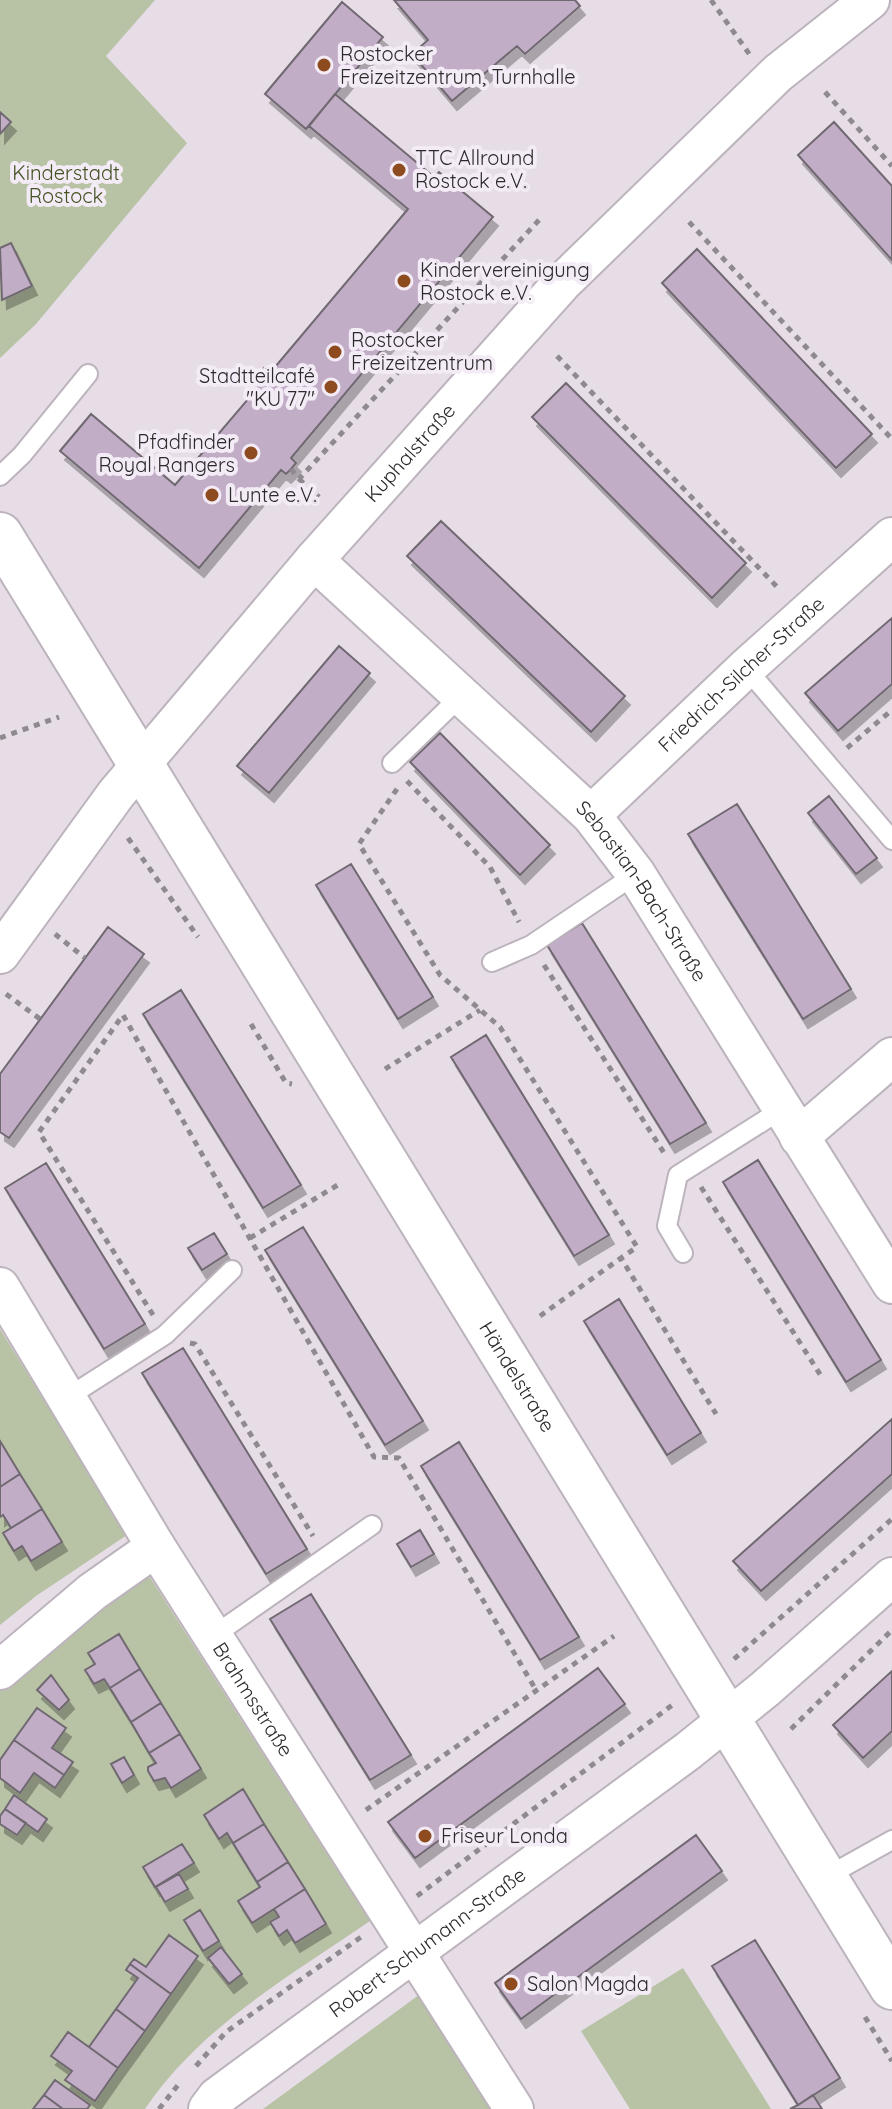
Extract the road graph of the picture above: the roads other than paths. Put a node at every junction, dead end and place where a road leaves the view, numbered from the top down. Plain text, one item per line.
1 (870, 0) edge
2 (88, 374) dead end
3 (0, 476) edge
4 (0, 535) edge
5 (892, 537) edge
6 (314, 560) junction
7 (746, 668) junction
8 (461, 696) junction
9 (392, 763) dead end
10 (143, 765) junction
11 (591, 815) junction
12 (892, 840) edge
13 (636, 874) junction
14 (0, 954) edge
15 (492, 962) dead end
16 (892, 1057) edge
17 (790, 1124) junction
18 (683, 1253) dead end
19 (232, 1270) dead end
20 (892, 1284) edge
21 (0, 1287) edge
22 (68, 1397) junction
23 (372, 1525) dead end
24 (156, 1547) junction
25 (892, 1577) edge
26 (213, 1636) junction
27 (0, 1670) edge
28 (728, 1720) junction
29 (892, 1840) edge
30 (824, 1878) junction
31 (414, 1952) junction
32 (892, 1987) edge
33 (208, 2109) edge
34 (514, 2109) edge

1 - 6 street, Kuphalstraße
2 - 3 lane
4 - 10 street, Händelstraße
5 - 7 street, Friedrich-Silcher-Straße
6 - 8 street, Sebastian-Bach-Straße
6 - 10 street, Kuphalstraße
7 - 11 street, Friedrich-Silcher-Straße
7 - 12 lane
8 - 9 lane
8 - 11 street, Sebastian-Bach-Straße
10 - 14 street, Kuphalstraße
10 - 28 street, Händelstraße
11 - 13 street, Sebastian-Bach-Straße
13 - 15 lane
13 - 17 street, Sebastian-Bach-Straße
16 - 17 street
17 - 18 lane
17 - 20 street, Sebastian-Bach-Straße
19 - 22 lane
21 - 22 street, Brahmsstraße
22 - 24 street, Brahmsstraße
23 - 26 lane
24 - 26 street, Brahmsstraße
24 - 27 street
25 - 28 street, Robert-Schumann-Straße
26 - 31 street, Brahmsstraße
28 - 30 street, Händelstraße
28 - 31 street, Robert-Schumann-Straße
29 - 30 lane
30 - 32 street, Händelstraße
31 - 33 street, Robert-Schumann-Straße
31 - 34 street, Brahmsstraße

